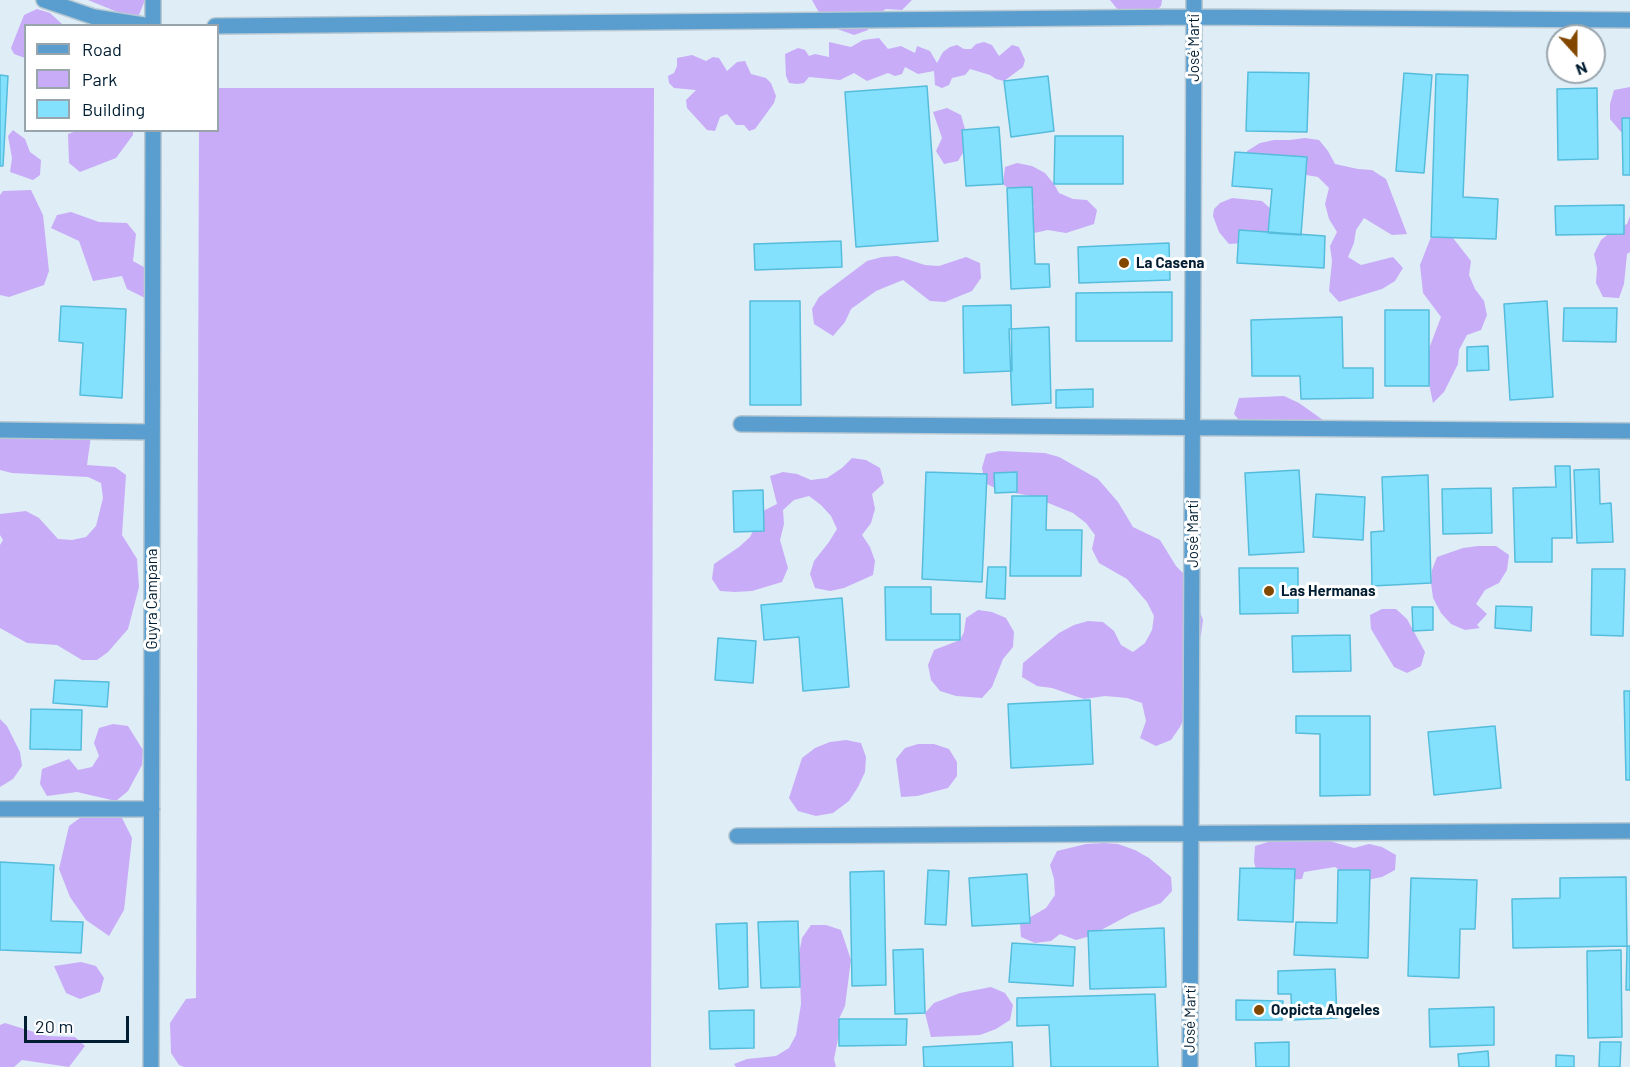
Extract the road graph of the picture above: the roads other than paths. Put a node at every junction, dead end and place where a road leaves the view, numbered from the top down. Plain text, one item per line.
1 (44, 0) edge
2 (153, 0) edge
3 (1194, 0) edge
4 (1194, 17) junction
5 (1630, 20) edge
6 (139, 24) edge
7 (152, 24) edge
8 (219, 26) edge
9 (153, 132) edge
10 (741, 424) dead end
11 (1193, 428) junction
12 (0, 430) edge
13 (1630, 431) edge
14 (152, 432) junction
15 (0, 809) edge
16 (152, 809) junction
17 (1630, 831) edge
18 (1192, 834) junction
19 (737, 836) dead end
20 (151, 1067) edge
21 (1190, 1067) edge

1 - 6 street
2 - 7 street
3 - 4 street, José Martí
4 - 5 street
4 - 8 street
4 - 11 street, José Martí
9 - 14 street, Guyra Campana
10 - 11 street
11 - 13 street
11 - 18 street, José Martí
12 - 14 street
14 - 16 street, Guyra Campana
15 - 16 street
16 - 20 street, Guyra Campana
17 - 18 street
18 - 19 street
18 - 21 street, José Martí

